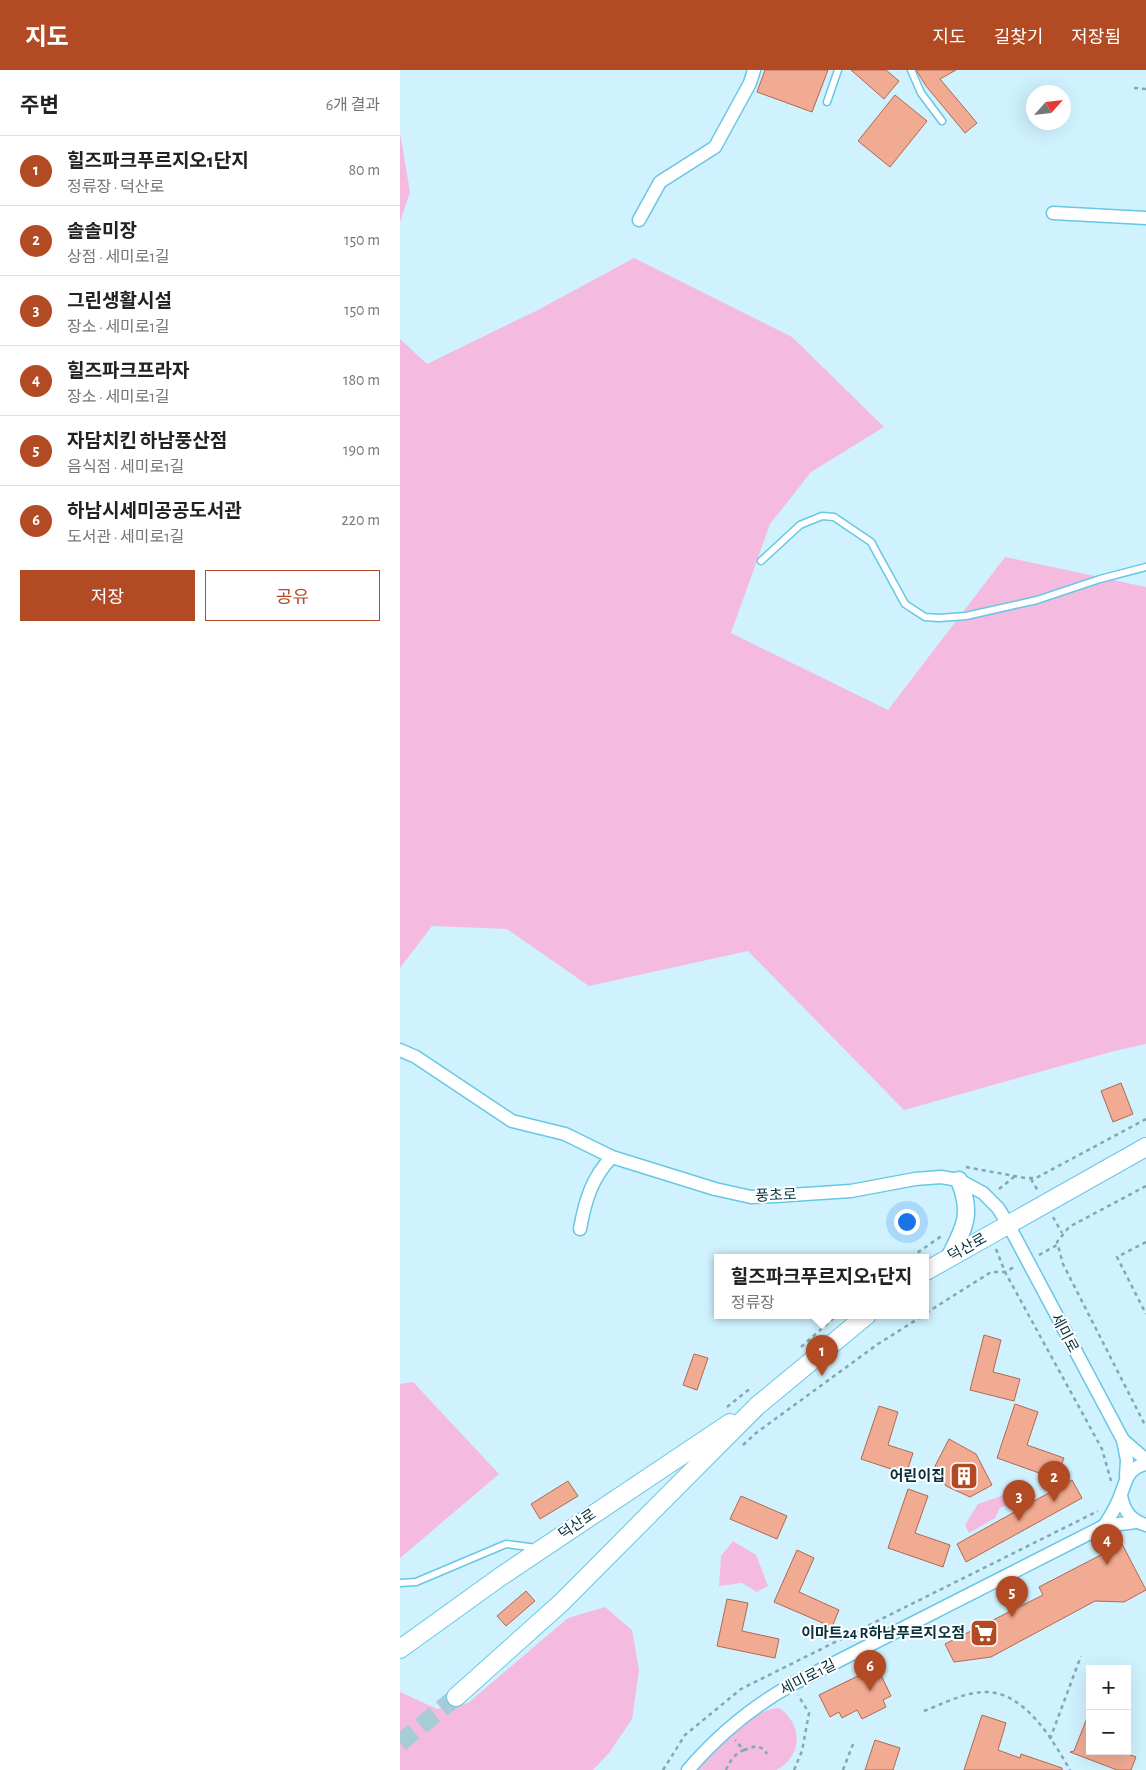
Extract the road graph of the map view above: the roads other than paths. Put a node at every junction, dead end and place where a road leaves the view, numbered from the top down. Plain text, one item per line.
1 (754, 70) edge
2 (838, 70) edge
3 (911, 70) edge
4 (827, 102) dead end
5 (942, 121) dead end
6 (1053, 213) dead end
7 (1146, 218) edge
8 (639, 220) dead end
9 (761, 561) dead end
10 (1146, 567) edge
11 (400, 1050) edge
12 (1146, 1147) edge
13 (612, 1157) junction
14 (959, 1180) junction
15 (1008, 1224) junction
16 (580, 1229) dead end
17 (951, 1254) junction
18 (929, 1269) edge
19 (863, 1319) edge
20 (758, 1406) junction
21 (1123, 1440) junction
22 (1146, 1460) edge
23 (1146, 1464) edge
24 (1126, 1476) junction
25 (1117, 1493) junction
26 (1141, 1523) edge
27 (1104, 1526) junction
28 (541, 1548) junction
29 (400, 1583) edge
30 (400, 1649) edge
31 (456, 1697) tunnel mouth
32 (688, 1770) edge

1 - 8 street
2 - 4 lane
3 - 5 lane
6 - 7 street
9 - 10 lane
11 - 13 street, 풍초로
12 - 15 main road
13 - 14 street, 풍초로
13 - 16 street
14 - 15 street, 풍초로
14 - 17 street
15 - 17 main road, 덕산로
15 - 21 street, 세미로
17 - 18 main road, 덕산로
19 - 20 main road, 덕산로
20 - 28 main road, 덕산로
20 - 31 main road, 덕산로
21 - 22 street
21 - 24 street
23 - 24 street
24 - 25 street
25 - 26 street
25 - 27 street
26 - 27 street
27 - 32 street, 세미로1길
28 - 29 lane
28 - 30 main road, 덕산로

